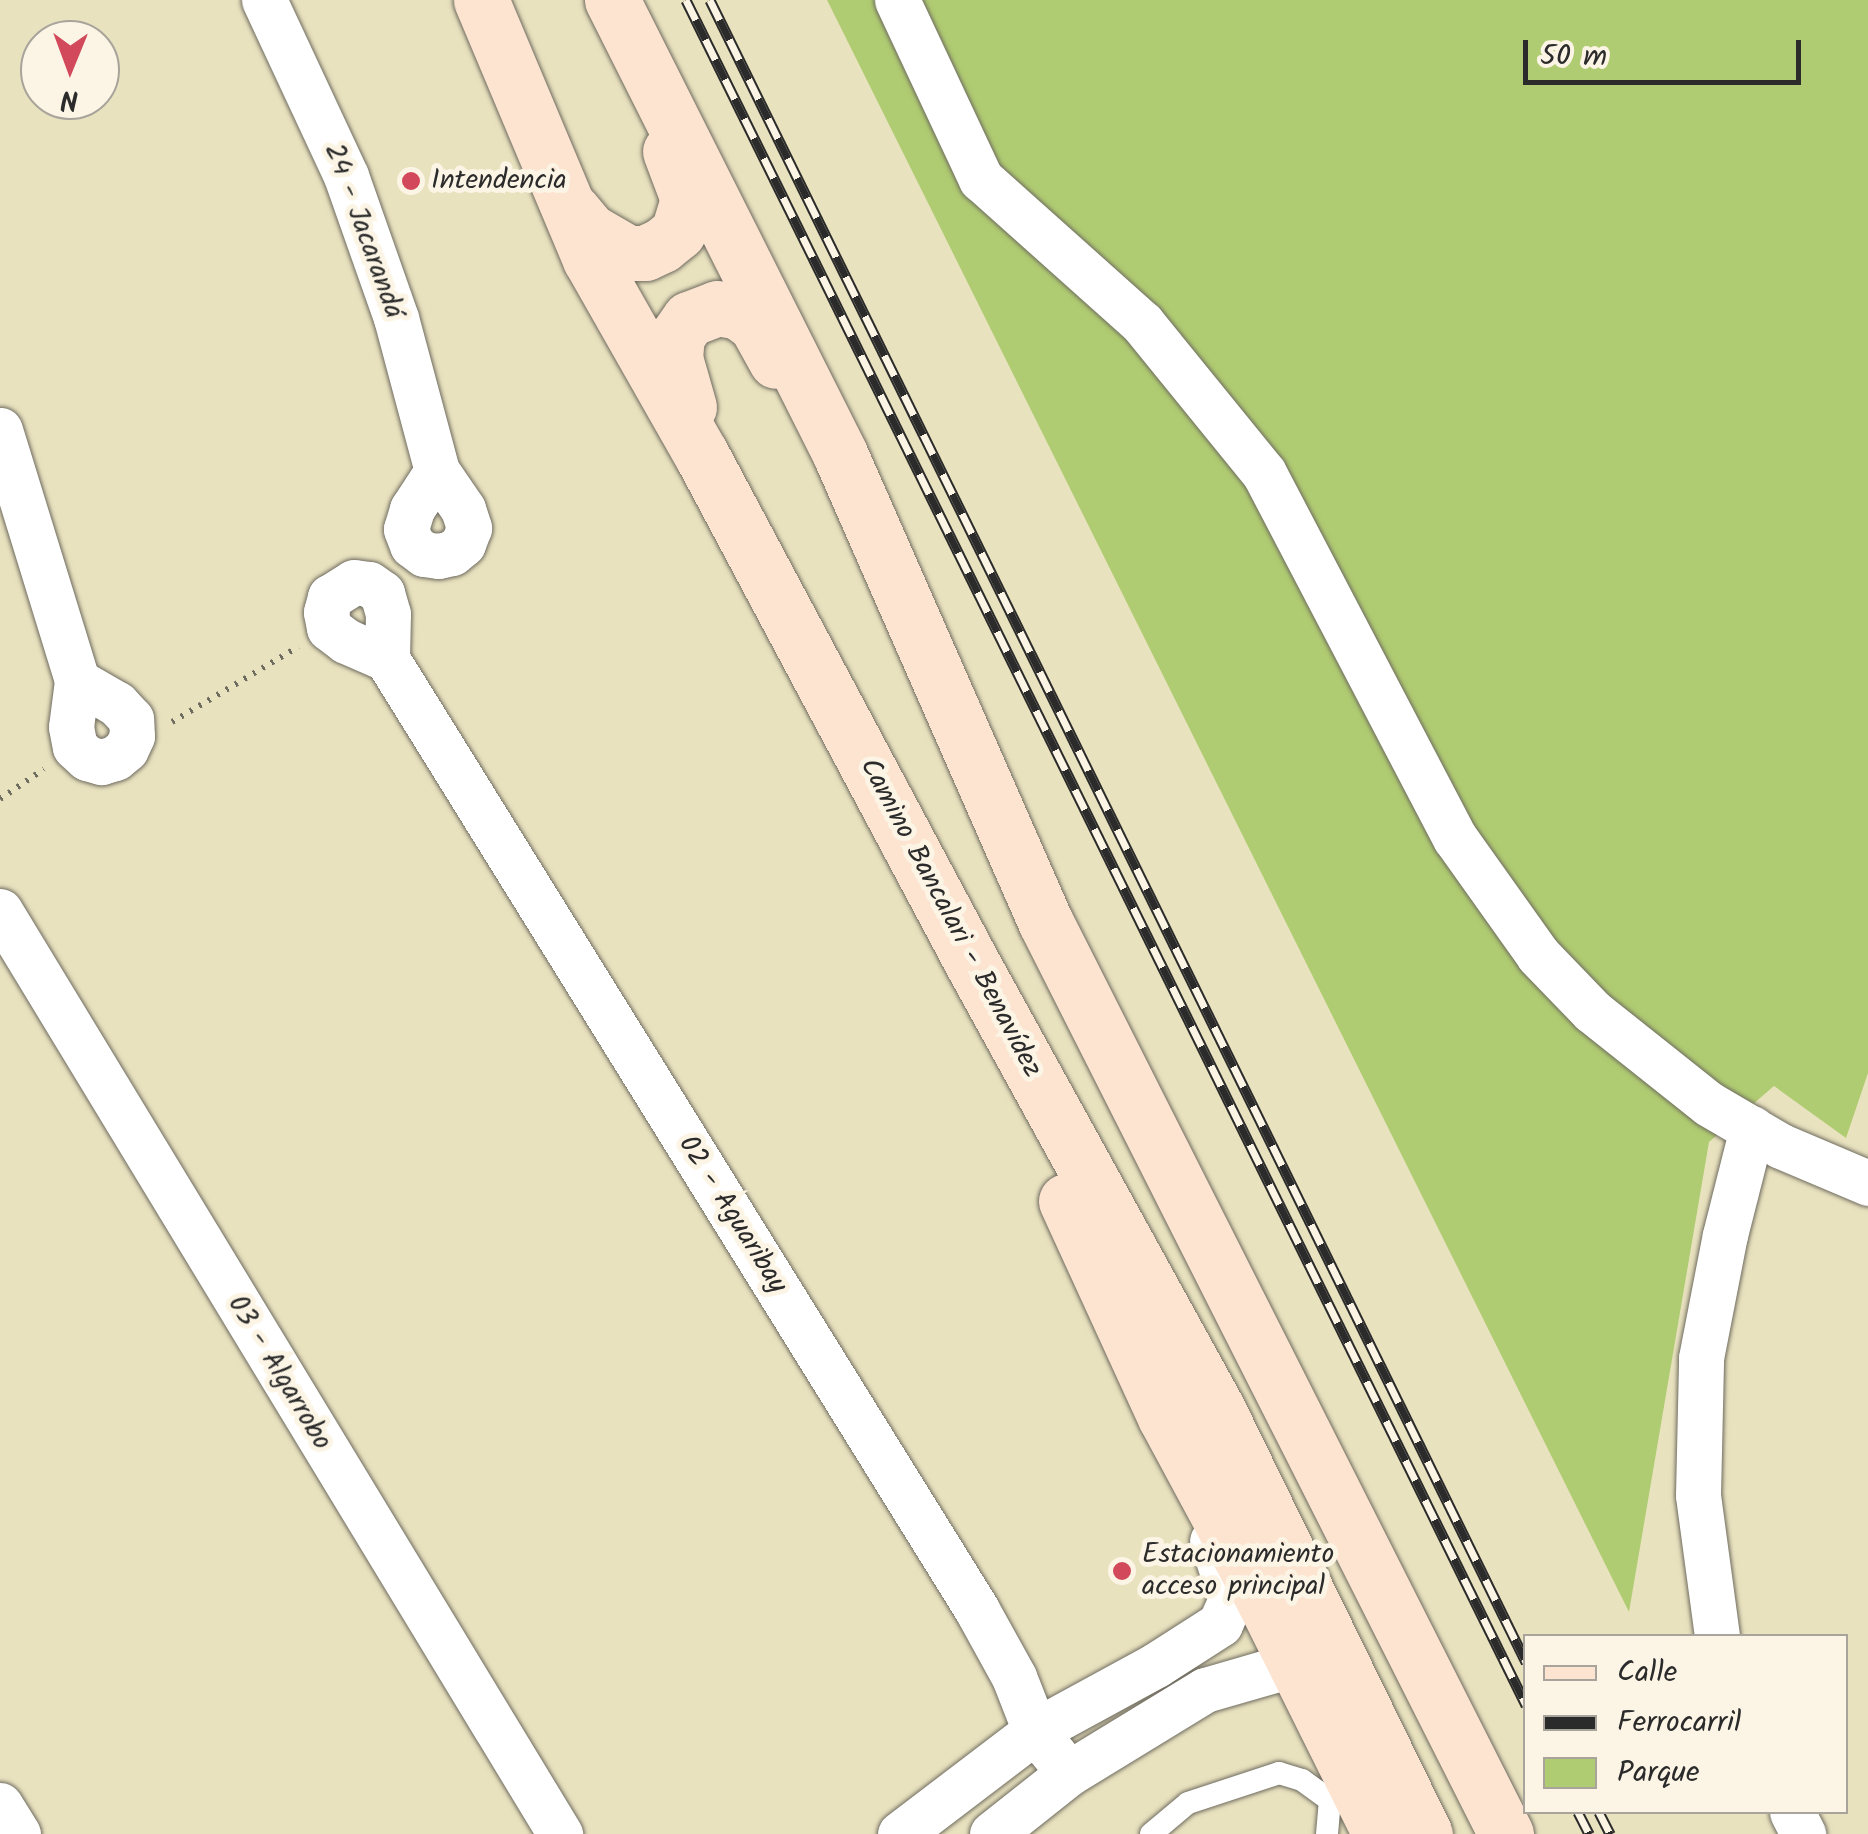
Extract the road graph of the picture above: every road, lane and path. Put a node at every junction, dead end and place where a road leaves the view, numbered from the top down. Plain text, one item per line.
1 (264, 0) edge
2 (481, 0) edge
3 (594, 0) edge
4 (612, 0) edge
5 (897, 0) edge
6 (564, 201) junction
7 (0, 430) edge
8 (701, 454) junction
9 (437, 470) dead end
10 (330, 628) junction
11 (388, 659) junction
12 (78, 681) junction
13 (948, 703) junction
14 (75, 747) junction
15 (126, 749) junction
16 (0, 799) edge
17 (0, 911) edge
18 (971, 962) junction
19 (1752, 1128) junction
20 (1868, 1183) edge
21 (1165, 1418) junction
22 (1263, 1599) junction
23 (1717, 1634) edge
24 (1298, 1669) junction
25 (1035, 1731) junction
26 (1069, 1773) junction
27 (0, 1805) edge
28 (1355, 1807) edge
29 (18, 1834) edge
30 (560, 1834) edge
31 (900, 1834) edge
32 (992, 1834) edge
33 (1151, 1834) edge
34 (1327, 1834) edge
35 (1425, 1834) edge
36 (1506, 1834) edge

1 - 9 street, 24 - Jacarandá
2 - 6 main road, Camino Bancalari - Benavídez
3 - 6 main road
4 - 13 main road
5 - 19 street
6 - 8 main road, Camino Bancalari - Benavídez
7 - 12 street
8 - 13 main road
8 - 18 main road, Camino Bancalari - Benavídez
10 - 11 street
10 - 11 street
10 - 15 path
11 - 25 street, 02 - Aguaribay
12 - 14 street
12 - 15 street
13 - 36 main road
14 - 15 street
14 - 16 path
17 - 30 street, 03 - Algarrobo
18 - 21 main road
18 - 35 main road, Camino Bancalari - Benavídez
19 - 20 street
19 - 23 street
21 - 22 main road
21 - 25 street
22 - 24 main road
22 - 25 street
24 - 26 street
24 - 28 main road
25 - 26 street, 02 - Aguaribay
25 - 31 street
26 - 32 street
27 - 29 street
28 - 33 lane
28 - 34 lane

